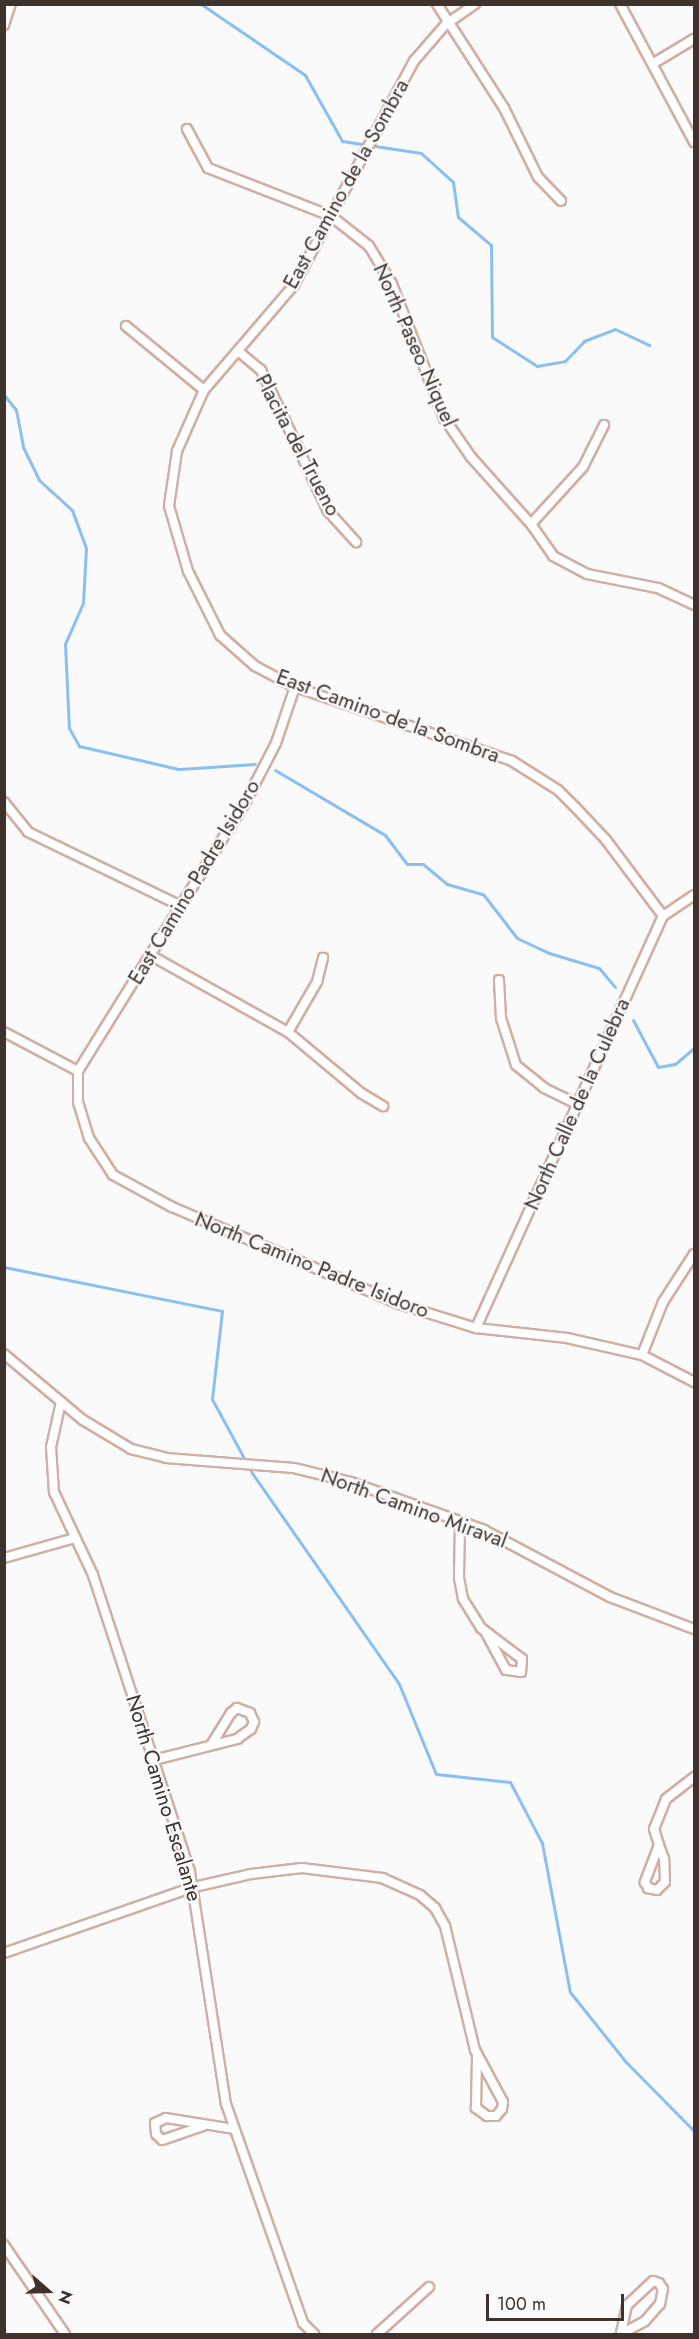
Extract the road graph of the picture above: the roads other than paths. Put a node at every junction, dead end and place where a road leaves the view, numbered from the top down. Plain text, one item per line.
1 (10, 4) edge
2 (436, 4) edge
3 (475, 4) edge
4 (620, 4) edge
5 (446, 24) junction
6 (4, 25) edge
7 (694, 39) edge
8 (654, 63) junction
9 (187, 129) dead end
10 (694, 142) edge
11 (561, 201) dead end
12 (331, 216) junction
13 (126, 326) dead end
14 (238, 351) junction
15 (204, 390) junction
16 (604, 425) dead end
17 (531, 524) junction
18 (356, 542) dead end
19 (694, 605) edge
20 (295, 687) junction
21 (4, 802) edge
22 (694, 895) edge
23 (179, 905) junction
24 (663, 916) junction
25 (150, 955) junction
26 (323, 958) dead end
27 (499, 980) dead end
28 (4, 1032) edge
29 (288, 1032) junction
30 (78, 1071) junction
31 (577, 1104) junction
32 (383, 1106) dead end
33 (694, 1254) edge
34 (476, 1328) junction
35 (4, 1354) edge
36 (642, 1355) junction
37 (694, 1382) edge
38 (61, 1402) junction
39 (460, 1521) junction
40 (75, 1538) junction
41 (4, 1558) edge
42 (694, 1629) edge
43 (485, 1631) junction
44 (212, 1744) junction
45 (154, 1760) junction
46 (694, 1777) edge
47 (659, 1845) junction
48 (194, 1887) junction
49 (4, 1953) edge
50 (477, 2055) junction
51 (203, 2126) junction
52 (234, 2129) junction
53 (4, 2245) edge
54 (429, 2287) dead end
55 (65, 2334) edge
56 (314, 2334) edge
57 (377, 2334) edge
58 (621, 2334) edge

1 - 6 street
2 - 5 street
3 - 5 street, East Camino de la Sombra
4 - 8 street
5 - 11 street
5 - 12 street, East Camino de la Sombra
7 - 8 street
8 - 10 street
9 - 12 street, North Paseo Niquel
12 - 14 street, East Camino de la Sombra
12 - 17 street, North Paseo Niquel
13 - 15 street
14 - 15 street, East Camino de la Sombra
14 - 18 street, Placita del Trueno
15 - 20 street, East Camino de la Sombra
16 - 17 street
17 - 19 street, North Paseo Niquel
20 - 23 street, East Camino Padre Isidoro
20 - 24 street, East Camino de la Sombra
21 - 23 street
22 - 24 street
23 - 25 street, East Camino Padre Isidoro
24 - 31 street, North Calle de la Culebra
25 - 29 street
25 - 30 street, East Camino Padre Isidoro
26 - 29 street
27 - 31 street
28 - 30 street
29 - 32 street
30 - 34 street, North Camino Padre Isidoro
31 - 34 street, North Calle de la Culebra
33 - 36 street
34 - 36 street, North Camino Padre Isidoro
35 - 38 street, North Camino Miraval
36 - 37 street, North Camino Padre Isidoro
38 - 39 street, North Camino Miraval
38 - 40 street, North Camino Escalante
39 - 42 street, North Camino Miraval
39 - 43 street
40 - 41 street
40 - 45 street, North Camino Escalante
43 - 43 street
44 - 44 street
44 - 45 street
45 - 48 street, North Camino Escalante
46 - 47 street
47 - 47 street
48 - 49 street
48 - 50 street
48 - 52 street, North Camino Escalante
50 - 50 street
51 - 51 street
51 - 52 street
52 - 56 street, North Camino Escalante
53 - 55 street
54 - 57 street
58 - 58 street

